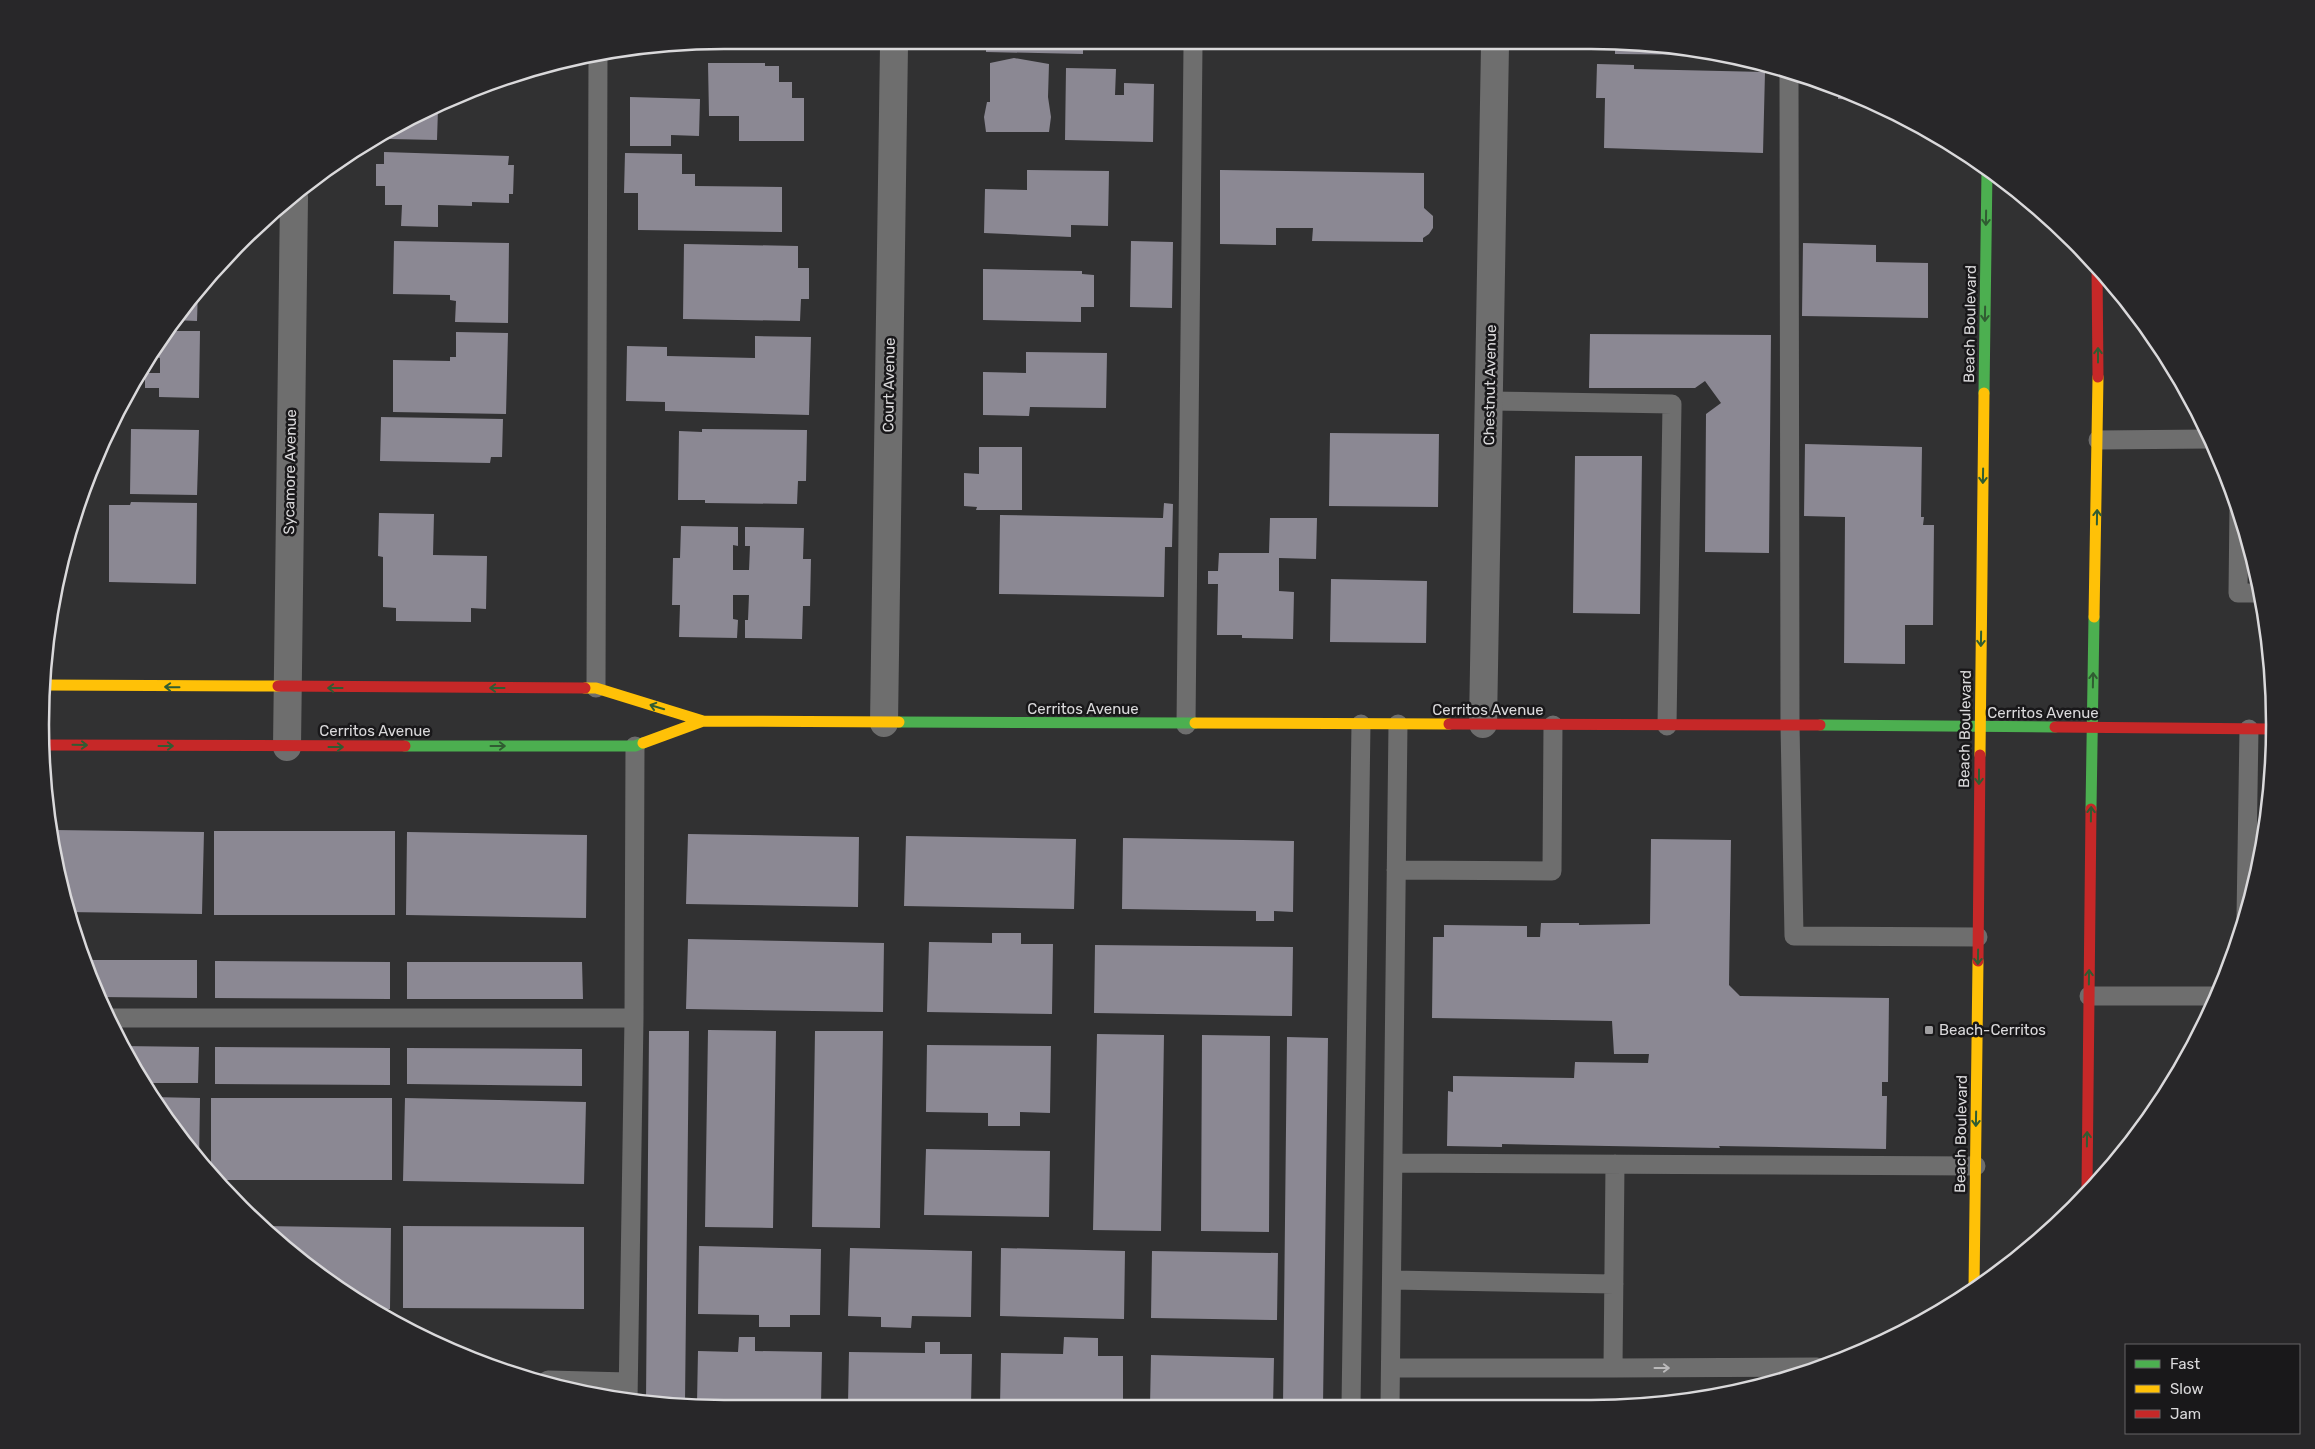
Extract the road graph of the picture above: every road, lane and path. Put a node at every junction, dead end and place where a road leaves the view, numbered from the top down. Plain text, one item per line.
1 (894, 49) edge
2 (1194, 49) edge
3 (1495, 49) edge
4 (598, 61) edge
5 (1789, 79) edge
6 (1987, 178) edge
7 (294, 204) edge
8 (2097, 277) edge
9 (1490, 401) junction
10 (2203, 439) edge
11 (2098, 440) junction
12 (2239, 536) edge
13 (2253, 593) edge
14 (50, 685) edge
15 (287, 688) junction
16 (596, 688) junction
17 (704, 722) junction
18 (884, 723) junction
19 (1361, 724) junction
20 (1398, 724) junction
21 (1483, 724) junction
22 (1186, 725) junction
23 (1553, 725) junction
24 (1790, 725) junction
25 (1667, 726) junction
26 (1979, 728) junction
27 (2092, 728) junction
28 (2249, 729) junction
29 (2266, 730) edge
30 (49, 745) edge
31 (635, 746) junction
32 (287, 747) junction
33 (1396, 870) junction
34 (2247, 884) edge
35 (1978, 937) junction
36 (2089, 996) junction
37 (2209, 996) edge
38 (116, 1018) edge
39 (634, 1018) junction
40 (1393, 1163) junction
41 (1615, 1164) junction
42 (1976, 1166) junction
43 (2087, 1182) edge
44 (1392, 1280) junction
45 (1974, 1280) edge
46 (1614, 1284) junction
47 (1798, 1367) edge
48 (1391, 1368) junction
49 (1613, 1368) junction
50 (565, 1380) edge
51 (628, 1382) junction
52 (628, 1393) edge
53 (1351, 1400) edge
54 (1390, 1400) edge

1 - 18 street, Court Avenue
2 - 22 lane
3 - 9 street, Chestnut Avenue
4 - 16 lane
5 - 24 lane
6 -> 26 street, Beach Boulevard
7 - 15 street, Sycamore Avenue
11 -> 8 street
9 - 21 street, Chestnut Avenue
9 - 25 lane
10 - 11 lane
27 -> 11 street
12 - 13 lane
15 -> 14 street, Cerritos Avenue
16 -> 15 street, Cerritos Avenue
15 - 32 street, Sycamore Avenue
17 -> 16 street, Cerritos Avenue
17 - 18 street, Cerritos Avenue
17 - 31 street, Cerritos Avenue
18 - 22 street, Cerritos Avenue
19 - 20 street, Cerritos Avenue
19 - 22 street, Cerritos Avenue
19 - 53 lane
20 - 21 street, Cerritos Avenue
20 - 33 lane
21 - 23 street, Cerritos Avenue
23 - 25 street, Cerritos Avenue
23 - 33 lane
24 - 25 street, Cerritos Avenue
24 - 26 street, Cerritos Avenue
24 - 35 lane
26 - 27 street, Cerritos Avenue
26 -> 35 street, Beach Boulevard
27 - 28 street, Cerritos Avenue
36 -> 27 street
28 - 29 street, Cerritos Avenue
28 - 34 lane
30 -> 32 street, Cerritos Avenue
32 -> 31 street, Cerritos Avenue
31 - 39 lane
33 - 40 lane
35 -> 42 street, Beach Boulevard
36 - 37 lane
43 -> 36 street
38 - 39 lane
39 - 51 lane
40 - 41 lane
40 - 44 lane
41 - 42 lane
41 - 46 lane
42 - 45 street, Beach Boulevard
44 - 46 lane
44 - 48 lane
46 - 49 lane
49 -> 47 lane
48 - 49 lane
48 - 54 lane
50 - 51 lane
51 - 52 lane

